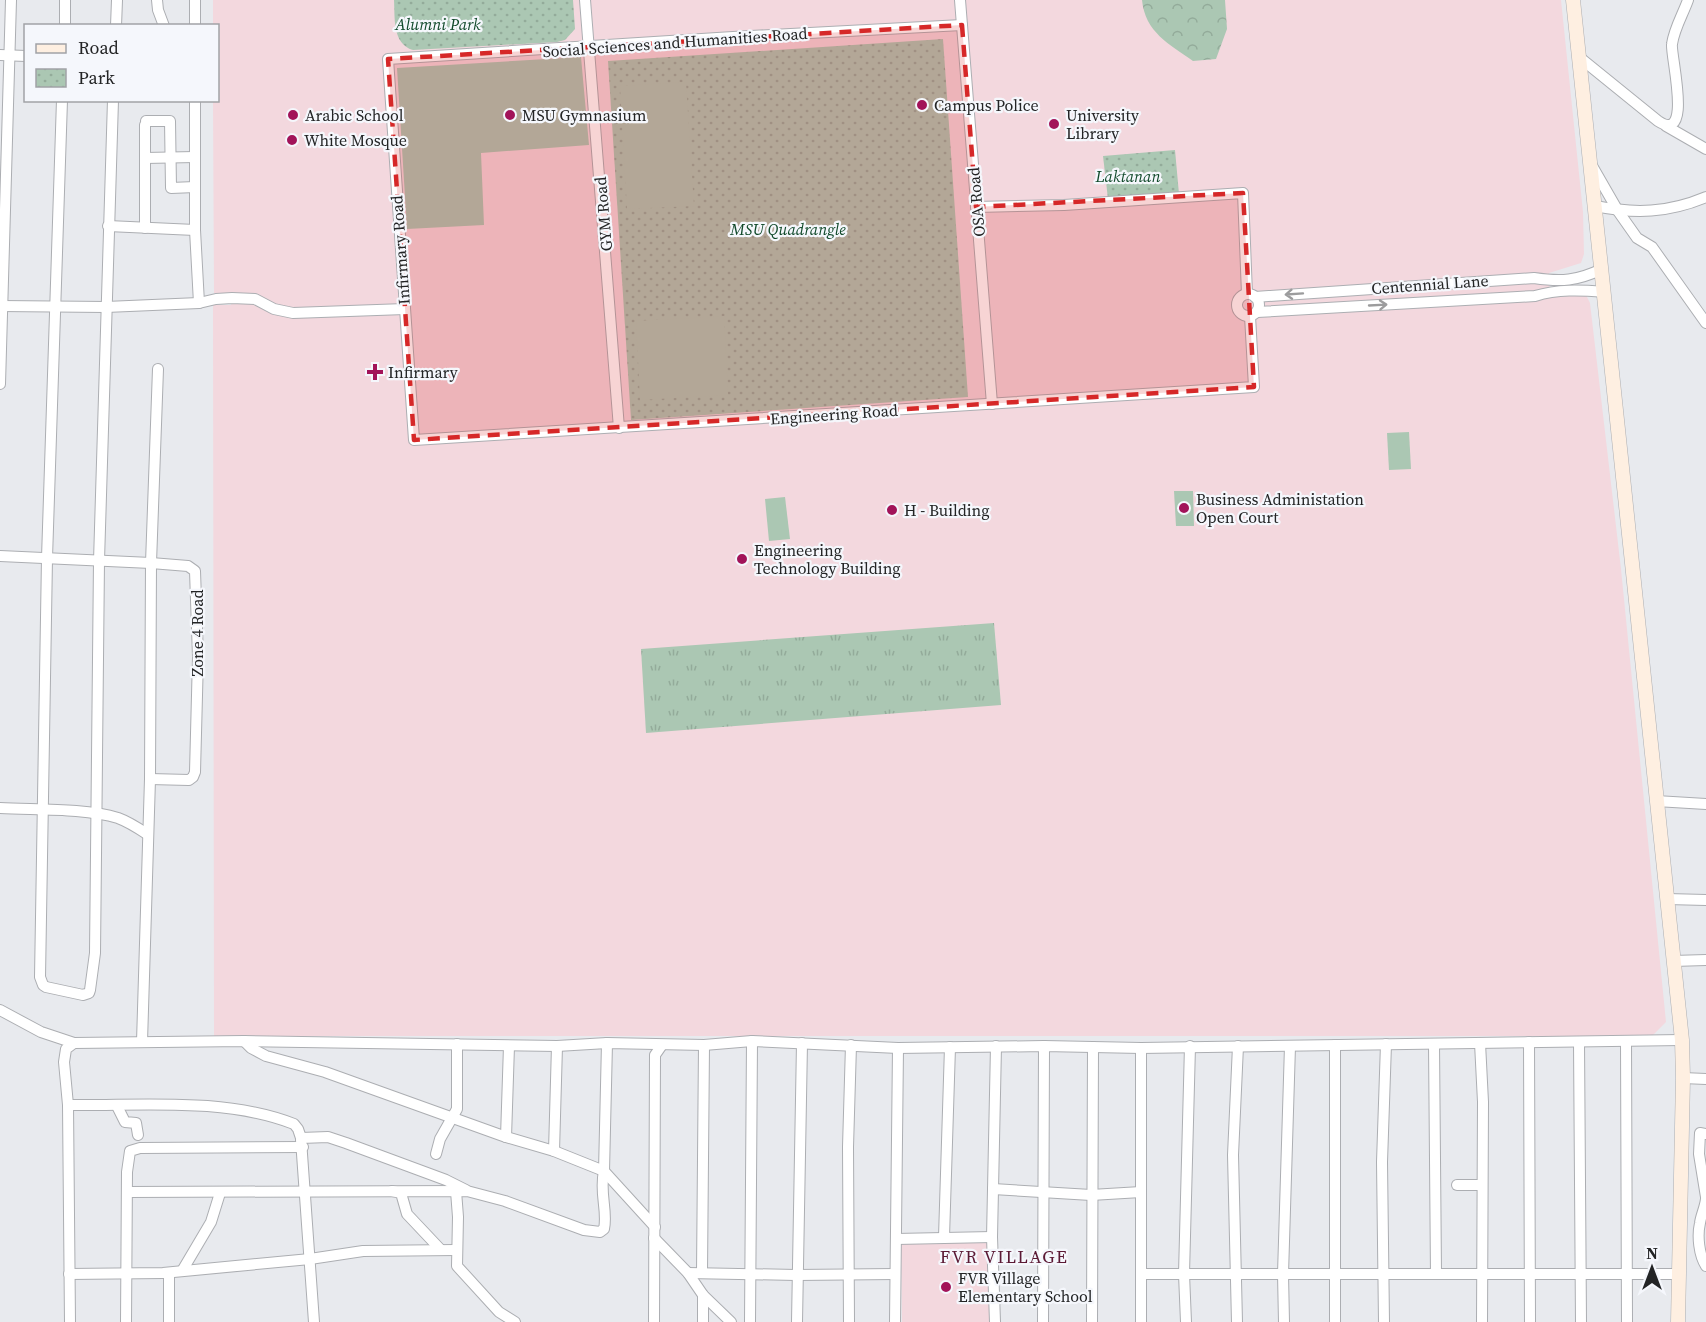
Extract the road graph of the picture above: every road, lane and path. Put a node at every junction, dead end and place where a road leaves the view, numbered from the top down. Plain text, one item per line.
1 (11, 0) edge
2 (65, 0) edge
3 (117, 0) edge
4 (157, 0) edge
5 (195, 0) edge
6 (585, 0) edge
7 (960, 0) edge
8 (1573, 0) edge
9 (1688, 0) edge
10 (65, 24) edge
11 (116, 24) edge
12 (163, 24) edge
13 (195, 24) edge
14 (962, 25) junction
15 (589, 47) junction
16 (5, 56) edge
17 (24, 56) edge
18 (1579, 57) junction
19 (388, 59) joint
20 (62, 102) edge
21 (113, 102) edge
22 (195, 102) edge
23 (1666, 126) junction
24 (1706, 149) edge
25 (195, 157) junction
26 (145, 158) junction
27 (171, 158) junction
28 (1591, 164) junction
29 (195, 187) junction
30 (1706, 197) edge
31 (1595, 206) junction
32 (976, 207) junction
33 (1618, 211) junction
34 (108, 226) junction
35 (145, 228) junction
36 (195, 230) junction
37 (1602, 269) junction
38 (1534, 278) junction
39 (1481, 281) junction
40 (1563, 285) junction
41 (1582, 285) junction
42 (1405, 286) junction
43 (1335, 290) junction
44 (1604, 292) junction
45 (1251, 295) junction
46 (1535, 296) junction
47 (1482, 299) junction
48 (199, 303) junction
49 (1405, 303) junction
50 (1, 306) edge
51 (55, 307) junction
52 (106, 307) junction
53 (1336, 307) junction
54 (405, 309) junction
55 (1253, 314) junction
56 (1706, 323) edge
57 (158, 369) dead end
58 (0, 384) edge
59 (992, 404) junction
60 (619, 428) junction
61 (414, 441) joint
62 (0, 556) edge
63 (47, 558) junction
64 (99, 561) junction
65 (151, 563) junction
66 (150, 779) junction
67 (1656, 801) junction
68 (1706, 804) edge
69 (0, 808) edge
70 (43, 810) junction
71 (97, 814) junction
72 (147, 834) junction
73 (1666, 899) junction
74 (1706, 900) edge
75 (1706, 960) edge
76 (1673, 961) junction
77 (0, 1010) edge
78 (1682, 1040) junction
79 (244, 1041) junction
80 (752, 1041) junction
81 (1626, 1041) junction
82 (142, 1042) junction
83 (1529, 1042) junction
84 (1579, 1042) junction
85 (74, 1043) junction
86 (607, 1043) junction
87 (802, 1043) junction
88 (1480, 1043) junction
89 (457, 1044) junction
90 (647, 1044) junction
91 (662, 1044) junction
92 (704, 1044) junction
93 (1386, 1044) junction
94 (1434, 1044) junction
95 (851, 1045) junction
96 (1335, 1045) junction
97 (509, 1046) junction
98 (557, 1046) junction
99 (996, 1046) junction
100 (1044, 1046) junction
101 (1238, 1046) junction
102 (1290, 1046) junction
103 (950, 1047) junction
104 (1093, 1047) junction
105 (1191, 1047) junction
106 (898, 1048) junction
107 (1141, 1048) junction
108 (655, 1055) junction
109 (1683, 1078) junction
110 (1706, 1079) edge
111 (68, 1106) junction
112 (117, 1106) junction
113 (454, 1117) junction
114 (1706, 1134) edge
115 (138, 1135) dead end
116 (506, 1137) junction
117 (302, 1142) junction
118 (1682, 1150) junction
119 (554, 1151) junction
120 (436, 1154) dead end
121 (1699, 1154) junction
122 (1703, 1166) edge
123 (604, 1171) junction
124 (1457, 1185) dead end
125 (1482, 1185) junction
126 (993, 1189) junction
127 (304, 1190) junction
128 (390, 1190) junction
129 (461, 1191) junction
130 (127, 1192) junction
131 (1140, 1192) junction
132 (220, 1193) junction
133 (1043, 1193) junction
134 (1091, 1195) junction
135 (1706, 1198) edge
136 (654, 1233) junction
137 (1679, 1233) junction
138 (1699, 1233) junction
139 (944, 1237) junction
140 (992, 1237) junction
141 (896, 1239) junction
142 (437, 1250) junction
143 (456, 1250) junction
144 (310, 1259) junction
145 (457, 1266) junction
146 (1706, 1266) edge
147 (182, 1271) junction
148 (168, 1273) junction
149 (688, 1273) junction
150 (702, 1273) junction
151 (69, 1274) junction
152 (127, 1274) junction
153 (850, 1274) junction
154 (895, 1274) junction
155 (1142, 1274) junction
156 (1184, 1274) junction
157 (1237, 1274) junction
158 (1283, 1274) junction
159 (1335, 1274) junction
160 (1384, 1274) junction
161 (1436, 1274) junction
162 (1483, 1274) junction
163 (1530, 1274) junction
164 (1581, 1274) junction
165 (1627, 1274) junction
166 (1678, 1274) junction
167 (750, 1275) junction
168 (796, 1275) junction
169 (703, 1296) junction
170 (70, 1322) edge
171 (126, 1322) edge
172 (169, 1322) edge
173 (314, 1322) edge
174 (515, 1322) edge
175 (654, 1322) edge
176 (703, 1322) edge
177 (731, 1322) edge
178 (750, 1322) edge
179 (797, 1322) edge
180 (849, 1322) edge
181 (895, 1322) edge
182 (995, 1322) edge
183 (1043, 1322) edge
184 (1092, 1322) edge
185 (1141, 1322) edge
186 (1186, 1322) edge
187 (1237, 1322) edge
188 (1284, 1322) edge
189 (1335, 1322) edge
190 (1384, 1322) edge
191 (1482, 1322) edge
192 (1530, 1322) edge
193 (1581, 1322) edge
194 (1627, 1322) edge
195 (1678, 1322) edge

1 - 16 street
2 - 10 street
3 - 11 street
4 - 12 street
5 - 13 street
6 - 15 street, GYM Road
7 - 14 street, OSA Road
8 - 18 street
9 - 23 street
14 - 15 street, Social Sciences and Humanities Road
14 - 32 street, OSA Road
15 - 19 street, Social Sciences and Humanities Road
15 - 60 street, GYM Road
16 - 17 street
16 - 50 street
18 - 23 street
18 - 28 street
19 - 54 street, Infirmary Road
20 - 51 street
21 - 34 street
22 - 25 street
23 - 24 street
25 - 27 street
25 - 29 street
26 - 27 street
26 - 27 street
26 - 35 street
27 - 29 street
28 - 31 street
28 - 33 street
29 - 36 street
30 - 33 street
31 - 33 street
31 - 37 street
32 - 45 street
32 - 59 street, OSA Road
33 - 56 street
34 - 35 street
34 - 52 street
35 - 36 street
36 - 48 street
37 - 41 street, Centennial Lane
37 - 44 street
38 - 39 street, Centennial Lane
38 - 40 street, Centennial Lane
38 - 46 street
39 - 42 street, Centennial Lane
39 - 47 street
40 - 41 street, Centennial Lane
40 - 46 street, Centennial Lane
41 - 44 street, Centennial Lane
42 - 43 street, Centennial Lane
42 - 49 street
43 -> 45 street, Centennial Lane
43 - 53 street
44 - 67 street
45 - 55 street
45 - 55 street
46 - 47 street, Centennial Lane
47 - 49 street, Centennial Lane
48 - 52 street
48 - 54 street
53 -> 49 street, Centennial Lane
50 - 51 street
50 - 58 street
51 - 52 street
51 - 63 street
52 - 64 street
53 - 55 street, Centennial Lane
54 - 61 street, Infirmary Road
55 - 59 street, Engineering Road
57 - 65 street
59 - 60 street, Engineering Road
60 - 61 street, Engineering Road
62 - 63 street, Zone 4 Road
63 - 64 street, Zone 4 Road
63 - 70 street
64 - 65 street, Zone 4 Road
64 - 71 street
65 - 66 street
65 - 66 street, Zone 4 Road
66 - 72 street
67 - 68 street
67 - 73 street
69 - 70 street
70 - 71 street
70 - 71 street
71 - 72 street
72 - 82 street
73 - 74 street
73 - 76 street
75 - 76 street
76 - 78 street
77 - 85 street
78 - 81 street
78 - 109 street
79 - 82 street
79 - 89 street
79 - 113 street
80 - 87 street
80 - 92 street
80 - 167 street
81 - 84 street
81 - 165 street
82 - 85 street
83 - 84 street
83 - 88 street
83 - 163 street
84 - 164 street
85 - 111 street
86 - 90 street
86 - 98 street
86 - 123 street
87 - 95 street
87 - 168 street
88 - 94 street
88 - 125 street
89 - 97 street
89 - 113 street
90 - 91 street
90 - 108 street
91 - 92 street
91 - 108 street
92 - 150 street
93 - 94 street
93 - 96 street
93 - 160 street
94 - 161 street
95 - 106 street
95 - 153 street
96 - 102 street
96 - 159 street
97 - 98 street
97 - 116 street
98 - 119 street
99 - 100 street
99 - 103 street
99 - 126 street
100 - 104 street
100 - 133 street
101 - 102 street
101 - 105 street
101 - 157 street
102 - 158 street
103 - 106 street
103 - 139 street
104 - 107 street
104 - 134 street
105 - 107 street
105 - 156 street
106 - 141 street
107 - 131 street
108 - 136 street
109 - 110 street
109 - 118 street
111 - 112 street
111 - 151 street
112 - 115 street
112 - 117 street
113 - 116 street
113 - 120 street
114 - 121 street
116 - 119 street
117 - 127 street
117 - 129 street
117 - 130 street
118 - 121 street
118 - 137 street
119 - 123 street
121 - 122 street
122 - 135 street
123 - 129 street
123 - 136 street
124 - 125 street
125 - 162 street
126 - 133 street
126 - 140 street
127 - 128 street
127 - 132 street
127 - 144 street
128 - 129 street
128 - 142 street
129 - 143 street
130 - 132 street
130 - 152 street
131 - 134 street
131 - 155 street
132 - 147 street
133 - 134 street
133 - 183 street
134 - 184 street
135 - 138 street
136 - 149 street
136 - 175 street
137 - 138 street
137 - 166 street
138 - 146 street
139 - 140 street
139 - 141 street
140 - 182 street
141 - 154 street
142 - 143 street
142 - 144 street
142 - 145 street
143 - 145 street
144 - 147 street
144 - 173 street
145 - 174 street
147 - 148 street
148 - 152 street
148 - 172 street
149 - 150 street
149 - 169 street
150 - 167 street
151 - 152 street
151 - 170 street
152 - 171 street
153 - 154 street
153 - 168 street
153 - 180 street
154 - 181 street
155 - 156 street
155 - 185 street
156 - 157 street
156 - 186 street
157 - 158 street
157 - 187 street
158 - 159 street
158 - 188 street
159 - 160 street
159 - 189 street
160 - 161 street
160 - 190 street
161 - 162 street
162 - 163 street
162 - 191 street
163 - 164 street
163 - 192 street
164 - 165 street
164 - 193 street
165 - 166 street
165 - 194 street
166 - 195 street
167 - 168 street
167 - 178 street
168 - 179 street
169 - 176 street
169 - 177 street

